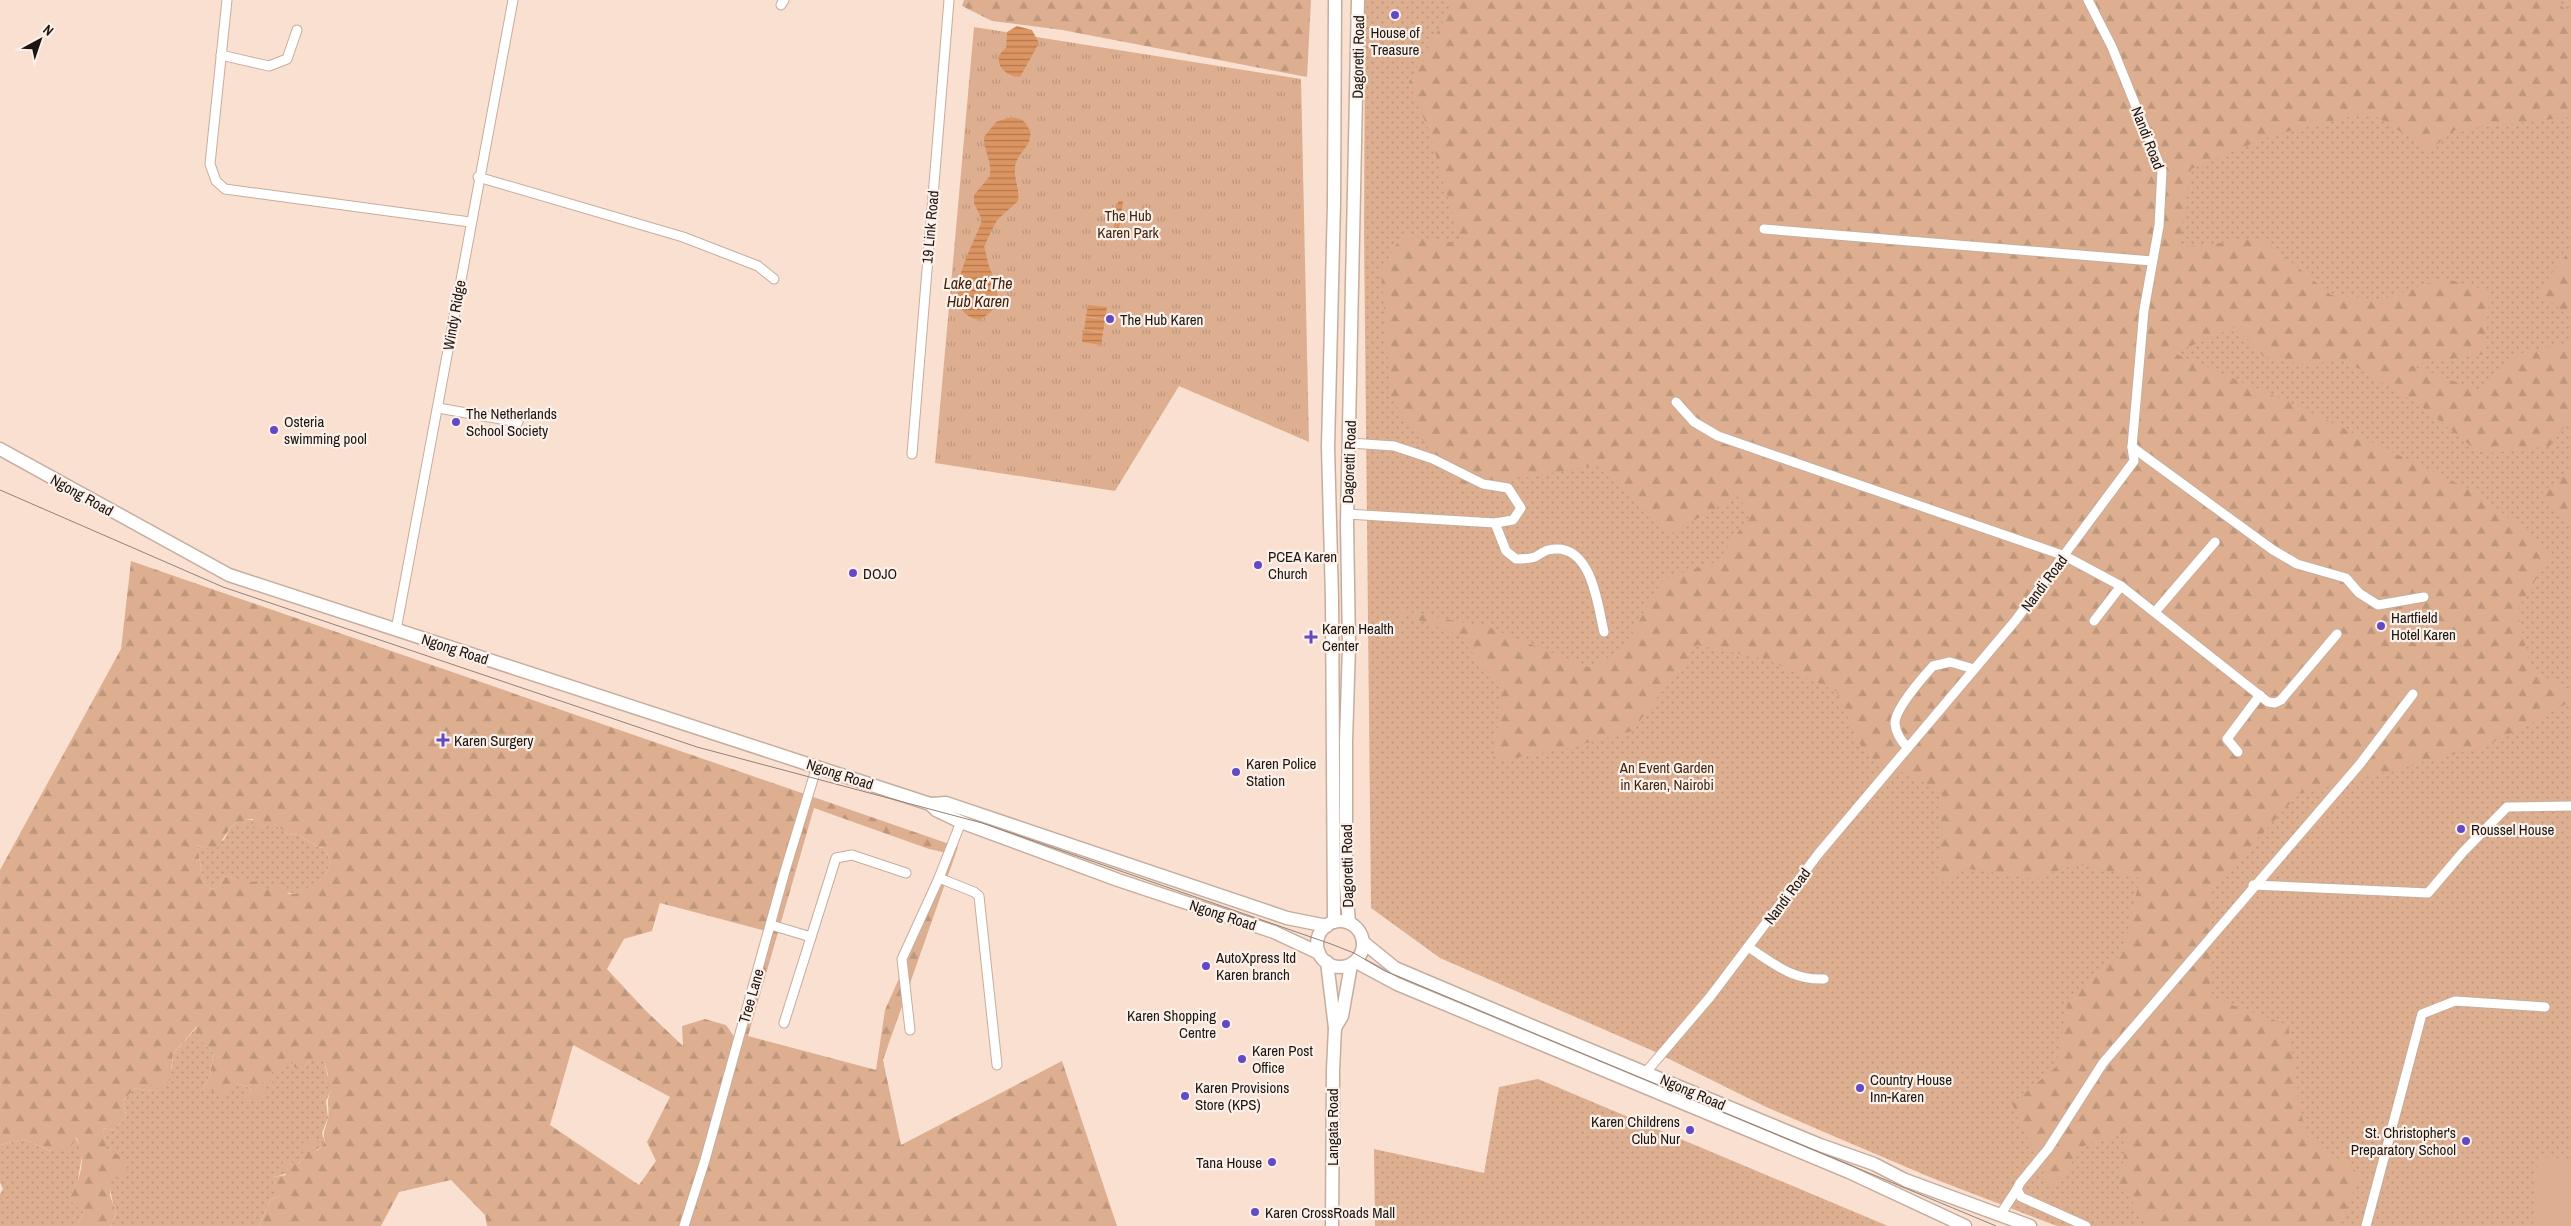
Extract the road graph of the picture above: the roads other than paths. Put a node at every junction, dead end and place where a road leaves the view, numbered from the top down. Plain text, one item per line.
1 (227, 0) edge
2 (513, 0) edge
3 (949, 0) edge
4 (1335, 0) edge
5 (1358, 0) edge
6 (2088, 0) edge
7 (297, 30) dead end
8 (222, 55) junction
9 (478, 178) junction
10 (470, 222) junction
11 (1764, 230) dead end
12 (2152, 261) junction
13 (774, 279) dead end
14 (1676, 402) dead end
15 (438, 408) junction
16 (518, 422) dead end
17 (1350, 442) junction
18 (2132, 447) junction
19 (0, 449) edge
20 (912, 454) dead end
21 (1347, 514) junction
22 (1495, 523) junction
23 (2215, 542) dead end
24 (2066, 556) junction
25 (2121, 586) junction
26 (2424, 598) dead end
27 (2155, 612) junction
28 (2094, 621) dead end
29 (396, 630) junction
30 (1604, 632) dead end
31 (2337, 634) dead end
32 (1974, 669) junction
33 (2413, 694) dead end
34 (2260, 695) junction
35 (1908, 748) junction
36 (2238, 752) dead end
37 (817, 766) junction
38 (930, 804) junction
39 (2571, 806) edge
40 (961, 822) junction
41 (1068, 846) junction
42 (1064, 860) junction
43 (906, 873) dead end
44 (940, 878) junction
45 (2253, 886) junction
46 (1349, 923) junction
47 (771, 924) junction
48 (1330, 924) junction
49 (811, 937) junction
50 (1363, 942) junction
51 (1748, 948) junction
52 (1323, 958) junction
53 (1353, 963) junction
54 (1824, 979) dead end
55 (2545, 1007) dead end
56 (784, 1023) dead end
57 (1335, 1028) junction
58 (910, 1030) dead end
59 (997, 1065) dead end
60 (1646, 1072) junction
61 (2017, 1189) junction
62 (2000, 1215) junction
63 (1331, 1221) edge
64 (684, 1226) edge
65 (1965, 1226) edge
66 (2030, 1226) edge
67 (2086, 1226) edge
68 (2366, 1226) edge

1 - 8 street
2 - 9 street, Windy Ridge
3 - 20 street, 19 Link Road
4 - 48 main road, Dagoretti Road
5 - 17 main road, Dagoretti Road
6 - 12 street, Nandi Road
7 - 8 street
8 - 10 street
9 - 10 street, Windy Ridge
9 - 13 street
10 - 15 street, Windy Ridge
11 - 12 street
12 - 18 street, Nandi Road
14 - 24 street
15 - 16 street
15 - 29 street, Windy Ridge
17 - 21 main road, Dagoretti Road
17 - 22 street
18 - 24 street, Nandi Road
18 - 26 street
19 - 29 main road, Ngong Road
21 - 22 street
21 - 46 main road, Dagoretti Road
22 - 30 street
23 - 27 street
24 - 25 street
24 - 32 street, Nandi Road
25 - 27 street
25 - 28 street
27 - 34 street
29 - 37 main road, Ngong Road
31 - 34 street
32 - 35 street, Nandi Road
32 - 35 street
33 - 45 street
34 - 36 street
35 - 51 street, Nandi Road
37 - 38 main road, Ngong Road
37 - 47 street, Tree Lane
38 - 40 main road, Ngong Road
38 - 41 main road, Ngong Road
39 - 45 street
40 - 42 main road, Ngong Road
40 - 44 street
41 - 42 main road
41 - 48 main road, Ngong Road
42 - 52 main road, Ngong Road
43 - 49 street
44 - 58 street
44 - 59 street
45 - 61 street
46 - 48 main road
46 - 50 main road
47 - 49 street
47 - 64 street, Tree Lane
48 - 52 main road
49 - 56 street
50 - 53 main road
50 - 60 main road, Ngong Road
51 - 54 street
51 - 60 street, Nandi Road
52 - 53 main road
52 - 57 main road
53 - 57 main road
53 - 65 main road, Ngong Road
55 - 68 street
57 - 63 main road, Langata Road
60 - 62 main road, Ngong Road
61 - 62 street
61 - 67 street
62 - 66 main road, Ngong Road

